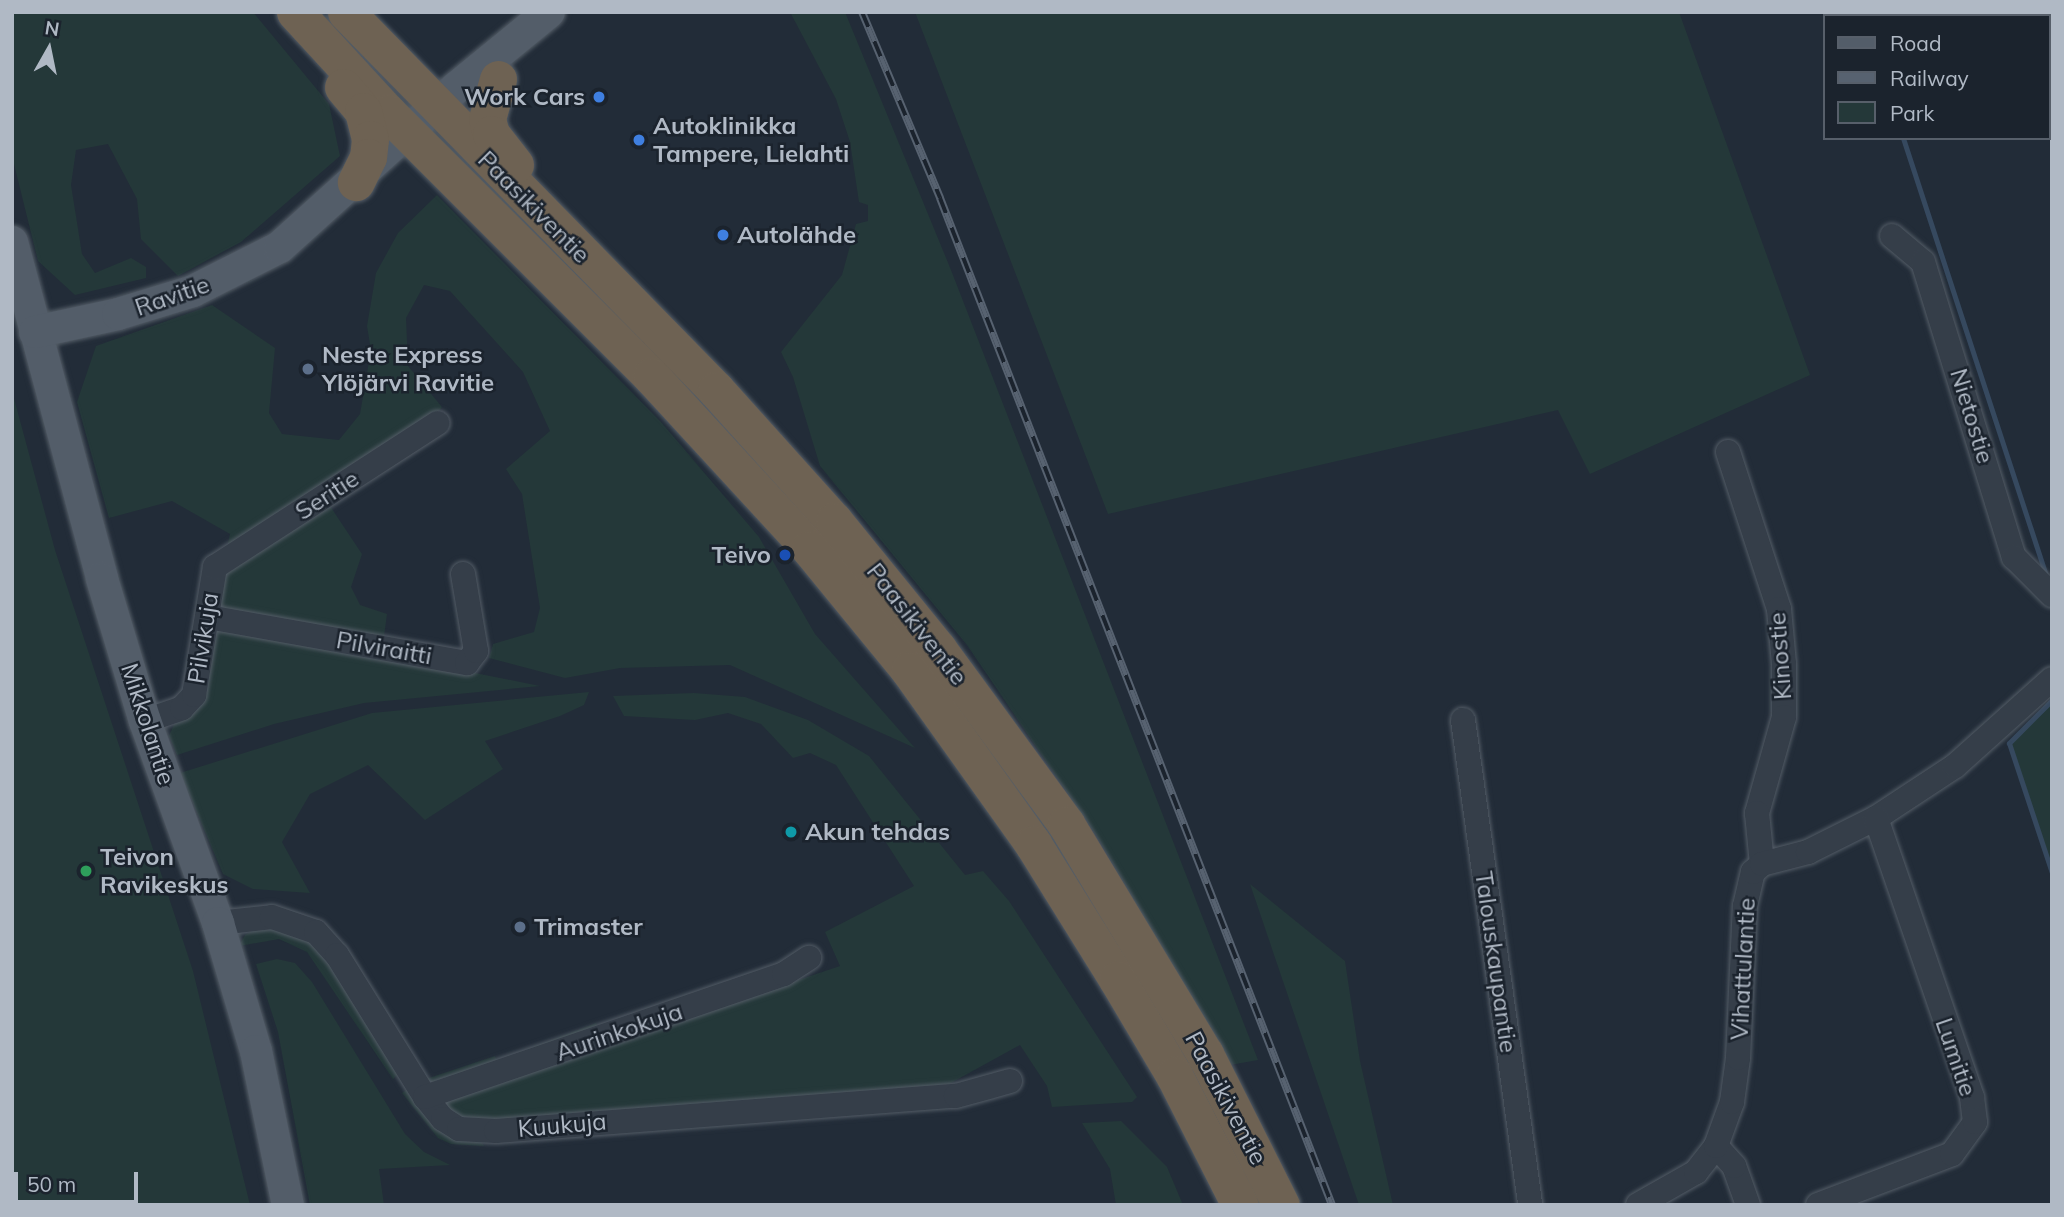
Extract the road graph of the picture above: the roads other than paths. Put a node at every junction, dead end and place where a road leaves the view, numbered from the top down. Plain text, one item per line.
1 (346, 12) edge
2 (549, 12) edge
3 (572, 12) edge
4 (297, 14) edge
5 (498, 79) junction
6 (442, 115) junction
7 (415, 140) junction
8 (356, 182) junction
9 (299, 234) junction
10 (1892, 236) dead end
11 (12, 242) edge
12 (589, 262) junction
13 (34, 332) junction
14 (438, 423) dead end
15 (1728, 452) dead end
16 (215, 567) joint
17 (463, 574) dead end
18 (2052, 595) edge
19 (208, 617) junction
20 (2052, 679) edge
21 (1463, 720) dead end
22 (145, 721) junction
23 (1876, 818) junction
24 (1762, 864) junction
25 (218, 923) junction
26 (809, 958) dead end
27 (1010, 1081) dead end
28 (425, 1097) junction
29 (1716, 1146) junction
30 (288, 1205) edge
31 (1240, 1205) edge
32 (1281, 1205) edge
33 (1530, 1205) edge
34 (1638, 1205) edge
35 (1748, 1205) edge
36 (1818, 1205) edge

1 - 6 highway, Paasikiventie
2 - 6 main road
3 - 5 main road
4 - 7 highway, Paasikiventie
4 - 8 highway
5 - 6 main road
5 - 12 highway
6 - 7 main road, Ravitie
6 - 12 highway, Paasikiventie
7 - 8 main road, Ravitie
7 - 9 main road, Ravitie
7 - 31 highway, Paasikiventie
8 - 9 main road, Ravitie
9 - 13 main road, Ravitie
10 - 18 street, Nietostie
11 - 13 main road, Mikkolantie
12 - 32 highway, Paasikiventie
13 - 22 main road, Mikkolantie
14 - 16 street, Seritie
15 - 24 street, Kinostie
16 - 19 street, Pilvikuja
17 - 19 street, Pilviraitti
19 - 22 street, Pilvikuja
20 - 23 street, Vihattulantie
21 - 33 street, Talouskaupantie
22 - 25 main road, Mikkolantie
23 - 24 street, Vihattulantie
23 - 36 street, Lumitie
24 - 29 street, Vihattulantie
25 - 28 street, Kuukuja
25 - 30 main road, Mikkolantie
26 - 28 street, Aurinkokuja
27 - 28 street, Kuukuja
29 - 34 street, Vihattulantie
29 - 35 street

